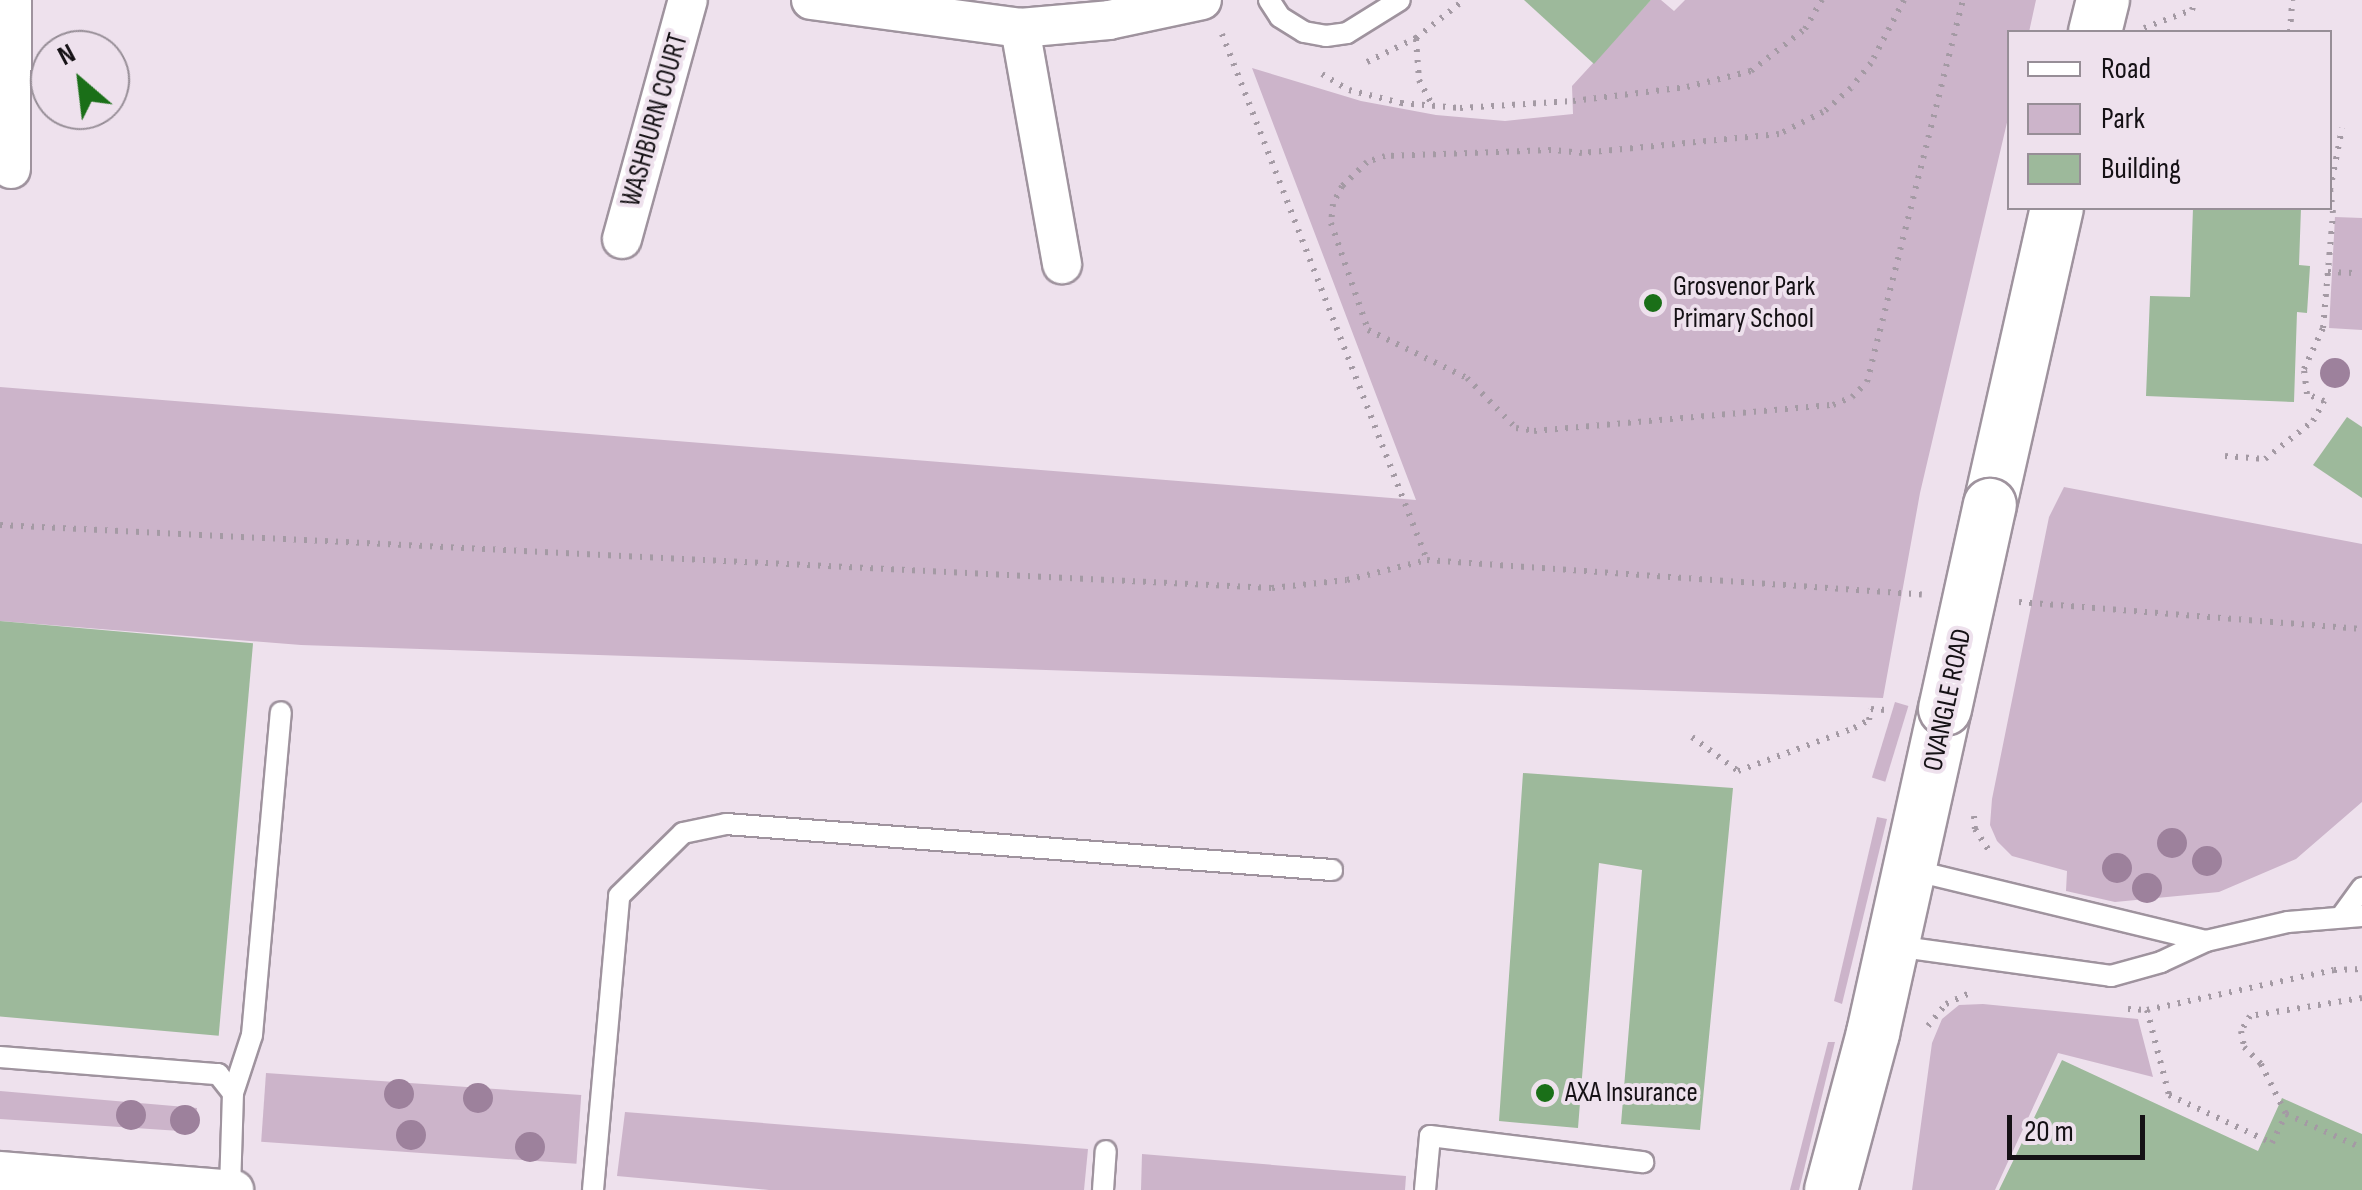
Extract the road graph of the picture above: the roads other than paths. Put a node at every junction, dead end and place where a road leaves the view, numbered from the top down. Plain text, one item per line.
1 (12, 0) edge
2 (688, 0) edge
3 (811, 0) edge
4 (1269, 0) edge
5 (1400, 0) edge
6 (2102, 0) edge
7 (1209, 9) edge
8 (1020, 28) junction
9 (2095, 30) edge
10 (11, 169) dead end
11 (2057, 210) edge
12 (622, 239) dead end
13 (1062, 264) dead end
14 (281, 712) dead end
15 (1332, 870) dead end
16 (1912, 870) junction
17 (2362, 888) edge
18 (2352, 917) edge
19 (2206, 941) junction
20 (1893, 946) junction
21 (0, 1057) edge
22 (233, 1093) junction
23 (1106, 1151) dead end
24 (1643, 1162) dead end
25 (0, 1171) edge
26 (66, 1183) edge
27 (232, 1190) edge
28 (594, 1190) edge
29 (1103, 1190) edge
30 (1425, 1190) edge
31 (1831, 1190) edge

1 - 10 street
2 - 12 street, WASHBURN COURT
3 - 8 street
4 - 5 lane
6 - 9 main road
7 - 8 street
8 - 13 street
11 - 16 main road, OVANGLE ROAD, bridge
14 - 22 lane
15 - 28 lane
16 - 19 lane
16 - 20 main road, OVANGLE ROAD
17 - 18 lane
18 - 19 lane
19 - 20 lane
20 - 31 main road, OVANGLE ROAD
21 - 22 lane
22 - 27 lane
23 - 29 lane
24 - 30 lane
25 - 26 street
26 - 27 street

